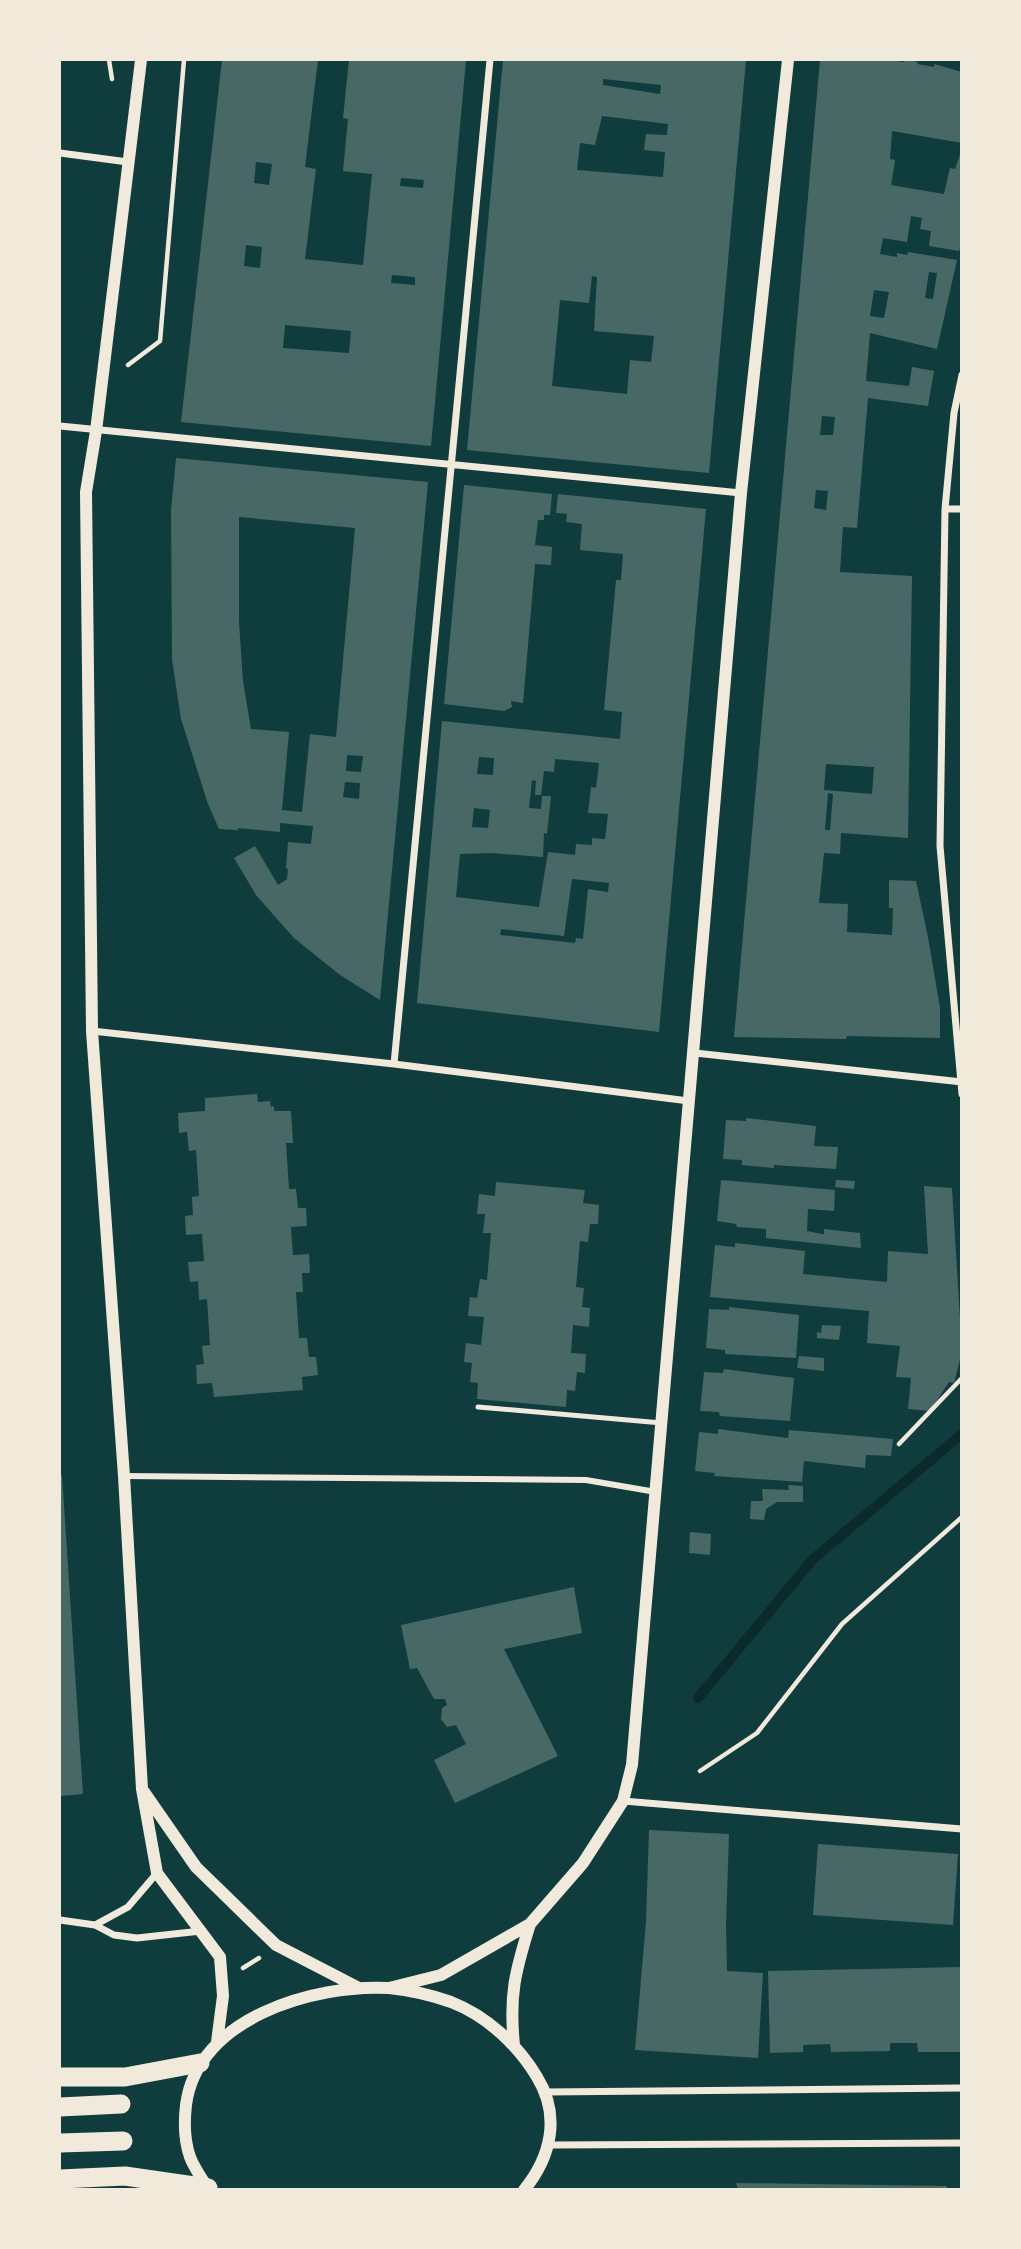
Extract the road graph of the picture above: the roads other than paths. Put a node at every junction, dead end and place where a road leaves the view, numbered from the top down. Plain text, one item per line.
1 (141, 60) edge
2 (489, 60) edge
3 (788, 60) edge
4 (60, 153) edge
5 (128, 162) junction
6 (961, 375) edge
7 (60, 426) edge
8 (96, 430) junction
9 (450, 465) junction
10 (741, 493) junction
11 (945, 509) junction
12 (961, 509) edge
13 (92, 1031) junction
14 (695, 1053) junction
15 (394, 1063) junction
16 (961, 1082) edge
17 (961, 1094) edge
18 (690, 1101) junction
19 (478, 1407) dead end
20 (662, 1423) junction
21 (124, 1476) junction
22 (656, 1492) junction
23 (142, 1788) junction
24 (623, 1801) junction
25 (961, 1829) edge
26 (157, 1873) junction
27 (60, 1920) edge
28 (530, 1924) junction
29 (95, 1925) junction
30 (201, 1931) junction
31 (389, 1988) junction
32 (360, 1989) junction
33 (217, 2042) junction
34 (514, 2045) junction
35 (200, 2063) junction
36 (60, 2077) edge
37 (961, 2088) edge
38 (546, 2092) junction
39 (121, 2104) dead end
40 (60, 2107) edge
41 (123, 2141) dead end
42 (60, 2143) edge
43 (961, 2143) edge
44 (549, 2145) junction
45 (537, 2173) junction
46 (60, 2179) edge
47 (208, 2189) edge
48 (523, 2189) edge
49 (533, 2189) edge

1 - 5 street
2 - 9 street
3 - 10 street
4 - 5 street
5 - 8 street
6 - 11 street
7 - 8 street
8 - 9 street
8 - 13 street
9 - 10 street
9 - 15 street
10 - 14 street
11 - 12 street
11 - 16 street
13 - 15 street
13 - 21 street
14 - 16 street
14 - 18 street
15 - 18 street
16 - 17 street
18 - 20 street
19 - 20 lane
20 - 22 street
21 - 22 street
21 - 23 street
22 - 24 street
23 - 26 street
23 - 32 street
24 - 25 street
24 - 28 street
26 - 29 street
26 - 30 street
27 - 29 street
28 - 31 street
28 - 34 street
29 - 30 street
30 - 33 street
31 - 32 street
31 - 34 street
32 - 33 street
33 - 35 street
34 - 38 street
35 - 36 highway
35 - 47 street
37 - 38 street
38 - 44 street
39 - 40 highway
41 - 42 highway
43 - 44 street
44 - 45 street
45 - 48 street
45 - 49 street
46 - 47 highway

